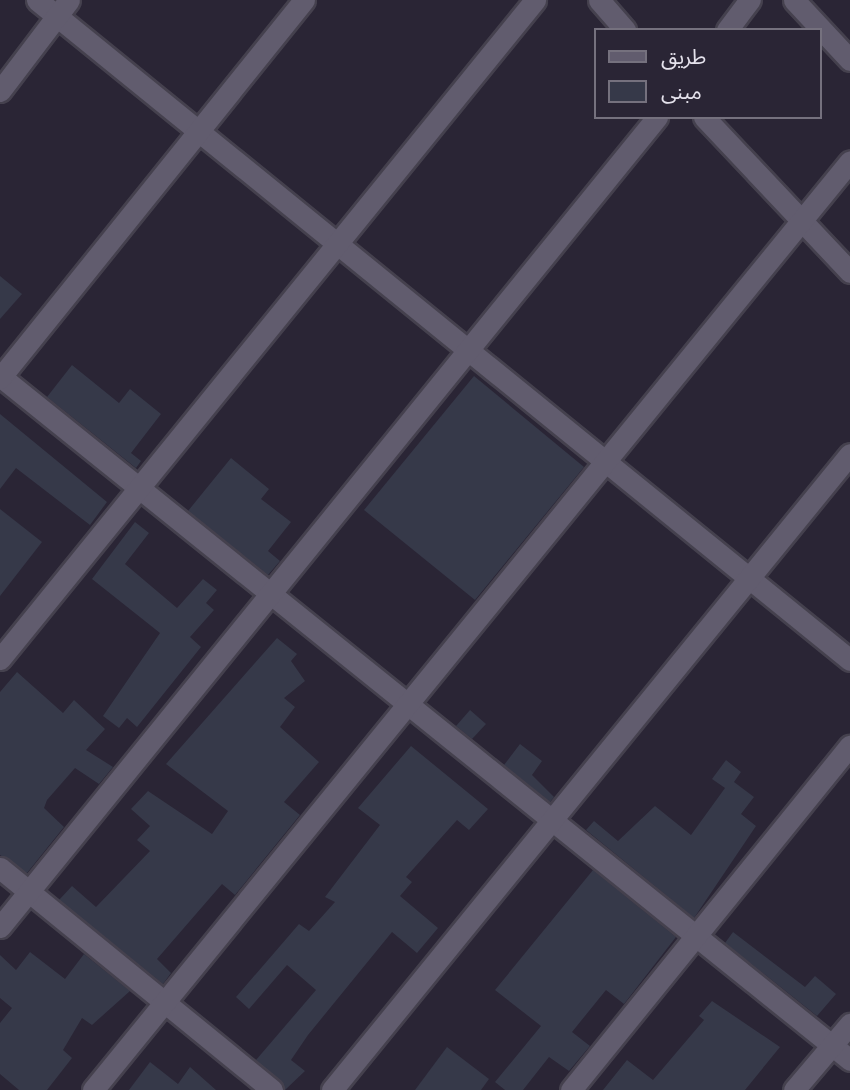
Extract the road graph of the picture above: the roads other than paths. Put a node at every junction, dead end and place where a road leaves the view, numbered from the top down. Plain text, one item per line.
1 (37, 0) edge
2 (304, 0) edge
3 (535, 0) edge
4 (599, 0) edge
5 (750, 0) edge
6 (794, 0) edge
7 (63, 8) edge
8 (623, 28) edge
9 (729, 28) edge
10 (820, 28) edge
11 (822, 30) edge
12 (850, 60) edge
13 (0, 91) edge
14 (655, 119) edge
15 (706, 119) edge
16 (200, 129) junction
17 (850, 161) edge
18 (802, 220) junction
19 (335, 242) junction
20 (850, 272) edge
21 (470, 349) junction
22 (0, 377) edge
23 (850, 454) edge
24 (608, 458) junction
25 (138, 485) junction
26 (751, 577) junction
27 (273, 593) junction
28 (0, 659) edge
29 (850, 660) edge
30 (410, 706) junction
31 (850, 746) edge
32 (554, 820) junction
33 (0, 867) edge
34 (30, 891) junction
35 (0, 927) edge
36 (698, 939) junction
37 (165, 1001) junction
38 (850, 1024) edge
39 (832, 1046) junction
40 (850, 1060) edge
41 (93, 1090) edge
42 (272, 1090) edge
43 (332, 1090) edge
44 (570, 1090) edge
45 (794, 1090) edge

1 - 7 street
2 - 16 street
3 - 19 street
4 - 8 street
5 - 9 street
6 - 10 street
7 - 13 street
7 - 16 street
11 - 12 street
14 - 21 street
15 - 18 street
16 - 19 street
16 - 22 street
17 - 18 street
18 - 20 street
18 - 24 street
19 - 21 street
19 - 25 street
21 - 24 street
21 - 27 street
22 - 25 street
23 - 26 street
24 - 26 street
24 - 30 street
25 - 27 street
25 - 28 street
26 - 29 street
26 - 32 street
27 - 30 street
27 - 34 street
30 - 32 street
30 - 37 street
31 - 36 street
32 - 36 street
32 - 43 street
33 - 34 street
34 - 35 street
34 - 37 street
36 - 39 street
36 - 44 street
37 - 41 street
37 - 42 street
38 - 39 street
39 - 40 street
39 - 45 street

